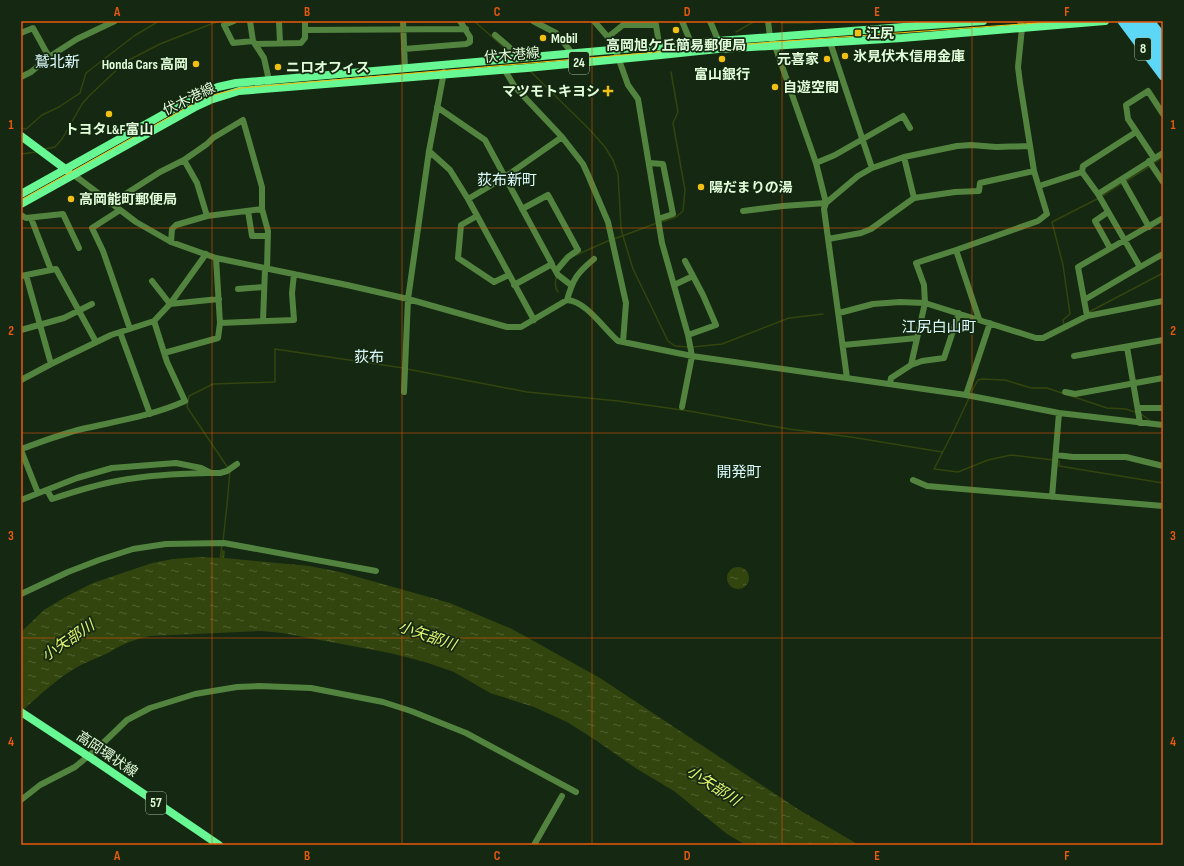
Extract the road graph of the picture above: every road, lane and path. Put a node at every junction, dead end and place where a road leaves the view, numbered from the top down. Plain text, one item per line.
1 (115, 21) edge
2 (234, 21) edge
3 (250, 21) edge
4 (279, 21) edge
5 (304, 21) edge
6 (403, 21) edge
7 (460, 21) edge
8 (533, 21) edge
9 (594, 21) edge
10 (682, 21) edge
11 (710, 21) edge
12 (768, 21) edge
13 (983, 21) edge
14 (1104, 21) edge
15 (1122, 21) edge
16 (1131, 21) edge
17 (1140, 21) edge
18 (1150, 21) edge
19 (626, 23) edge
20 (654, 23) edge
21 (1163, 24) edge
22 (1021, 25) edge
23 (305, 30) junction
24 (404, 30) junction
25 (466, 30) junction
26 (21, 33) edge
27 (496, 35) dead end
28 (608, 37) junction
29 (770, 37) junction
30 (1162, 37) edge
31 (718, 40) junction
32 (254, 42) junction
33 (830, 42) junction
34 (280, 43) junction
35 (691, 43) junction
36 (660, 46) junction
37 (775, 46) junction
38 (404, 49) junction
39 (616, 49) junction
40 (1163, 51) edge
41 (572, 53) junction
42 (661, 56) junction
43 (49, 57) junction
44 (522, 58) junction
45 (618, 58) junction
46 (1163, 63) edge
47 (444, 64) junction
48 (405, 68) junction
49 (504, 69) junction
50 (444, 74) junction
51 (1163, 76) edge
52 (21, 77) edge
53 (268, 79) junction
54 (268, 88) junction
55 (437, 107) junction
56 (1163, 114) edge
57 (910, 128) dead end
58 (1136, 132) junction
59 (21, 136) edge
60 (562, 137) junction
61 (862, 140) junction
62 (1030, 146) junction
63 (428, 150) junction
64 (1163, 153) edge
65 (904, 157) junction
66 (184, 160) junction
67 (1152, 160) junction
68 (649, 163) junction
69 (816, 163) junction
70 (872, 168) junction
71 (64, 169) junction
72 (1034, 171) junction
73 (1082, 172) junction
74 (74, 175) junction
75 (505, 178) junction
76 (1123, 181) junction
77 (1163, 182) edge
78 (1039, 186) junction
79 (21, 194) edge
80 (1099, 197) junction
81 (914, 198) junction
82 (468, 199) junction
83 (826, 203) junction
84 (21, 204) edge
85 (110, 204) junction
86 (522, 209) junction
87 (120, 210) junction
88 (262, 210) junction
89 (248, 211) junction
90 (743, 211) dead end
91 (1108, 212) junction
92 (21, 215) edge
93 (207, 216) junction
94 (477, 216) junction
95 (31, 218) junction
96 (1163, 218) edge
97 (658, 219) junction
98 (1149, 227) junction
99 (268, 236) junction
100 (828, 239) junction
101 (1124, 241) junction
102 (171, 242) junction
103 (79, 248) dead end
104 (1110, 248) junction
105 (956, 250) junction
106 (206, 254) junction
107 (1163, 254) edge
108 (216, 258) junction
109 (594, 259) dead end
110 (685, 261) dead end
111 (552, 264) junction
112 (1140, 267) junction
113 (266, 269) junction
114 (51, 270) junction
115 (556, 271) junction
116 (294, 274) junction
117 (24, 275) edge
118 (509, 275) junction
119 (693, 276) junction
120 (152, 280) dead end
121 (514, 285) junction
122 (571, 285) junction
123 (674, 285) junction
124 (264, 287) junction
125 (238, 289) dead end
126 (219, 299) junction
127 (408, 299) junction
128 (567, 300) junction
129 (1084, 300) junction
130 (1163, 301) edge
131 (925, 303) junction
132 (92, 304) dead end
133 (170, 304) junction
134 (79, 311) junction
135 (839, 313) junction
136 (959, 313) junction
137 (1087, 316) junction
138 (979, 319) junction
139 (263, 320) junction
140 (534, 320) junction
141 (154, 321) junction
142 (220, 323) junction
143 (990, 323) junction
144 (40, 325) junction
145 (130, 329) junction
146 (21, 330) edge
147 (120, 332) junction
148 (688, 335) junction
149 (917, 338) junction
150 (1163, 340) edge
151 (96, 342) junction
152 (623, 342) junction
153 (843, 346) junction
154 (1127, 347) junction
155 (164, 353) junction
156 (692, 356) junction
157 (1074, 356) dead end
158 (51, 364) junction
159 (911, 365) junction
160 (847, 378) junction
161 (1163, 378) edge
162 (21, 379) edge
163 (1134, 383) junction
164 (890, 384) junction
165 (404, 392) dead end
166 (1065, 392) dead end
167 (966, 396) junction
168 (682, 406) dead end
169 (1139, 408) junction
170 (1163, 408) edge
171 (1060, 413) junction
172 (150, 414) junction
173 (1140, 423) junction
174 (1163, 425) edge
175 (21, 450) edge
176 (1056, 455) junction
177 (237, 464) dead end
178 (1163, 466) edge
179 (211, 473) junction
180 (913, 480) dead end
181 (47, 490) junction
182 (38, 493) junction
183 (1052, 497) junction
184 (21, 500) edge
185 (1163, 506) edge
186 (376, 571) dead end
187 (21, 594) edge
188 (21, 712) edge
189 (576, 792) dead end
190 (562, 796) dead end
191 (21, 800) edge
192 (219, 845) edge
193 (534, 845) edge

1 - 43 street
2 - 32 street
3 - 32 street
4 - 34 street
5 - 23 street
6 - 24 street
7 - 25 street
8 - 41 street
9 - 28 street
10 - 35 street
11 - 31 street
12 - 29 street
13 - 29 main road, 伏木港線 / 24
14 - 22 main road, 伏木港線 / 24
15 - 51 highway, 8
16 - 46 highway, 8
17 - 40 highway, 8
18 - 30 highway, 8
19 - 20 street
19 - 28 street
20 - 36 street
21 - 30 highway
22 - 33 main road, 伏木港線 / 24
22 - 62 street
23 - 24 street
23 - 34 street
24 - 25 street
24 - 38 street
25 - 38 street
26 - 43 street
27 - 44 street
28 - 39 street
29 - 31 main road, 伏木港線 / 24
29 - 37 street
31 - 35 main road, 伏木港線 / 24
32 - 34 street
32 - 53 street
33 - 37 main road, 伏木港線 / 24
33 - 61 street
35 - 36 main road, 伏木港線 / 24
36 - 39 main road, 伏木港線 / 24
36 - 42 street
37 - 42 main road, 伏木港線 / 24
37 - 69 street
38 - 48 street
39 - 41 main road, 伏木港線 / 24
39 - 45 street
41 - 44 main road, 伏木港線 / 24
42 - 45 main road, 伏木港線 / 24
43 - 52 street
44 - 47 main road, 伏木港線 / 24
45 - 49 main road, 伏木港線 / 24
45 - 68 street
47 - 48 main road, 伏木港線 / 24
47 - 50 street
48 - 53 main road, 伏木港線 / 24
49 - 50 main road, 伏木港線 / 24
49 - 60 street
50 - 54 main road, 伏木港線 / 24
50 - 55 street
53 - 54 street
53 - 71 main road, 伏木港線 / 24
54 - 74 main road, 伏木港線 / 24
55 - 63 street
55 - 75 street
56 - 58 street
57 - 61 street
58 - 67 street
58 - 73 street
59 - 71 main road
60 - 75 street
60 - 152 street
61 - 69 street
61 - 70 street
62 - 65 street
62 - 72 street
63 - 82 street
63 - 127 street
64 - 67 street
65 - 70 street
65 - 81 street
66 - 85 street
66 - 88 street
66 - 93 street
67 - 76 street
67 - 77 street
68 - 97 street
68 - 97 street
69 - 83 street
70 - 83 street
71 - 74 main road
71 - 79 main road, 伏木港線 / 24
72 - 78 street
72 - 81 street
73 - 78 street
73 - 80 street
74 - 84 main road, 伏木港線 / 24
74 - 85 street
75 - 82 street
75 - 86 street
76 - 80 street
76 - 98 street
78 - 105 street
80 - 91 street
81 - 100 street
82 - 94 street
83 - 90 street
83 - 100 street
85 - 87 street
86 - 111 street
86 - 115 street
87 - 102 street
87 - 145 street
88 - 89 street
88 - 99 street
89 - 93 street
89 - 99 street
91 - 101 street
91 - 104 street
92 - 95 street
93 - 102 street
94 - 118 street
94 - 118 street
95 - 103 street
95 - 114 street
96 - 98 street
97 - 123 street
98 - 101 street
99 - 113 street
100 - 135 street
101 - 104 street
101 - 112 street
102 - 106 street
104 - 129 street
105 - 131 street
105 - 138 street
106 - 108 street
106 - 133 street
107 - 112 street
108 - 113 street
108 - 126 street
109 - 122 street
110 - 119 street
111 - 115 street
111 - 121 street
112 - 129 street
113 - 116 street
113 - 124 street
114 - 117 street
114 - 134 street
115 - 122 street
116 - 127 street
116 - 139 street
117 - 144 street
118 - 121 street
119 - 123 street
119 - 148 street
120 - 133 street
121 - 140 street
122 - 128 street
123 - 148 street
124 - 125 street
124 - 139 street
126 - 133 street
126 - 142 street
127 - 140 street
127 - 165 street
128 - 140 street
128 - 152 street
129 - 137 street
130 - 137 street
131 - 135 street
131 - 136 street
131 - 149 street
132 - 134 street
133 - 141 street
134 - 144 street
134 - 151 street
135 - 153 street
136 - 138 street
136 - 159 street
137 - 143 street
138 - 143 street
139 - 142 street
141 - 145 street
141 - 155 street
142 - 155 street
143 - 167 street
144 - 146 street
144 - 158 street
145 - 147 street
147 - 151 street
147 - 172 street
148 - 156 street
149 - 153 street
149 - 159 street
150 - 154 street
151 - 158 street
152 - 156 street
153 - 160 street
154 - 157 street
154 - 163 street
155 - 172 street
156 - 160 street
156 - 168 street
158 - 162 street
159 - 164 street
160 - 164 street
161 - 163 street
163 - 166 street
163 - 169 street
164 - 167 street
167 - 171 street
169 - 170 street
169 - 173 street
171 - 173 street
171 - 176 street
172 - 175 street
173 - 174 street
175 - 182 street
176 - 178 street
176 - 183 street
177 - 179 street
179 - 181 street
179 - 181 street
180 - 183 street
181 - 182 street
182 - 184 street
183 - 185 street
186 - 187 street
188 - 192 main road, 高岡環状線 / 57, bridge
189 - 191 street
190 - 193 street

